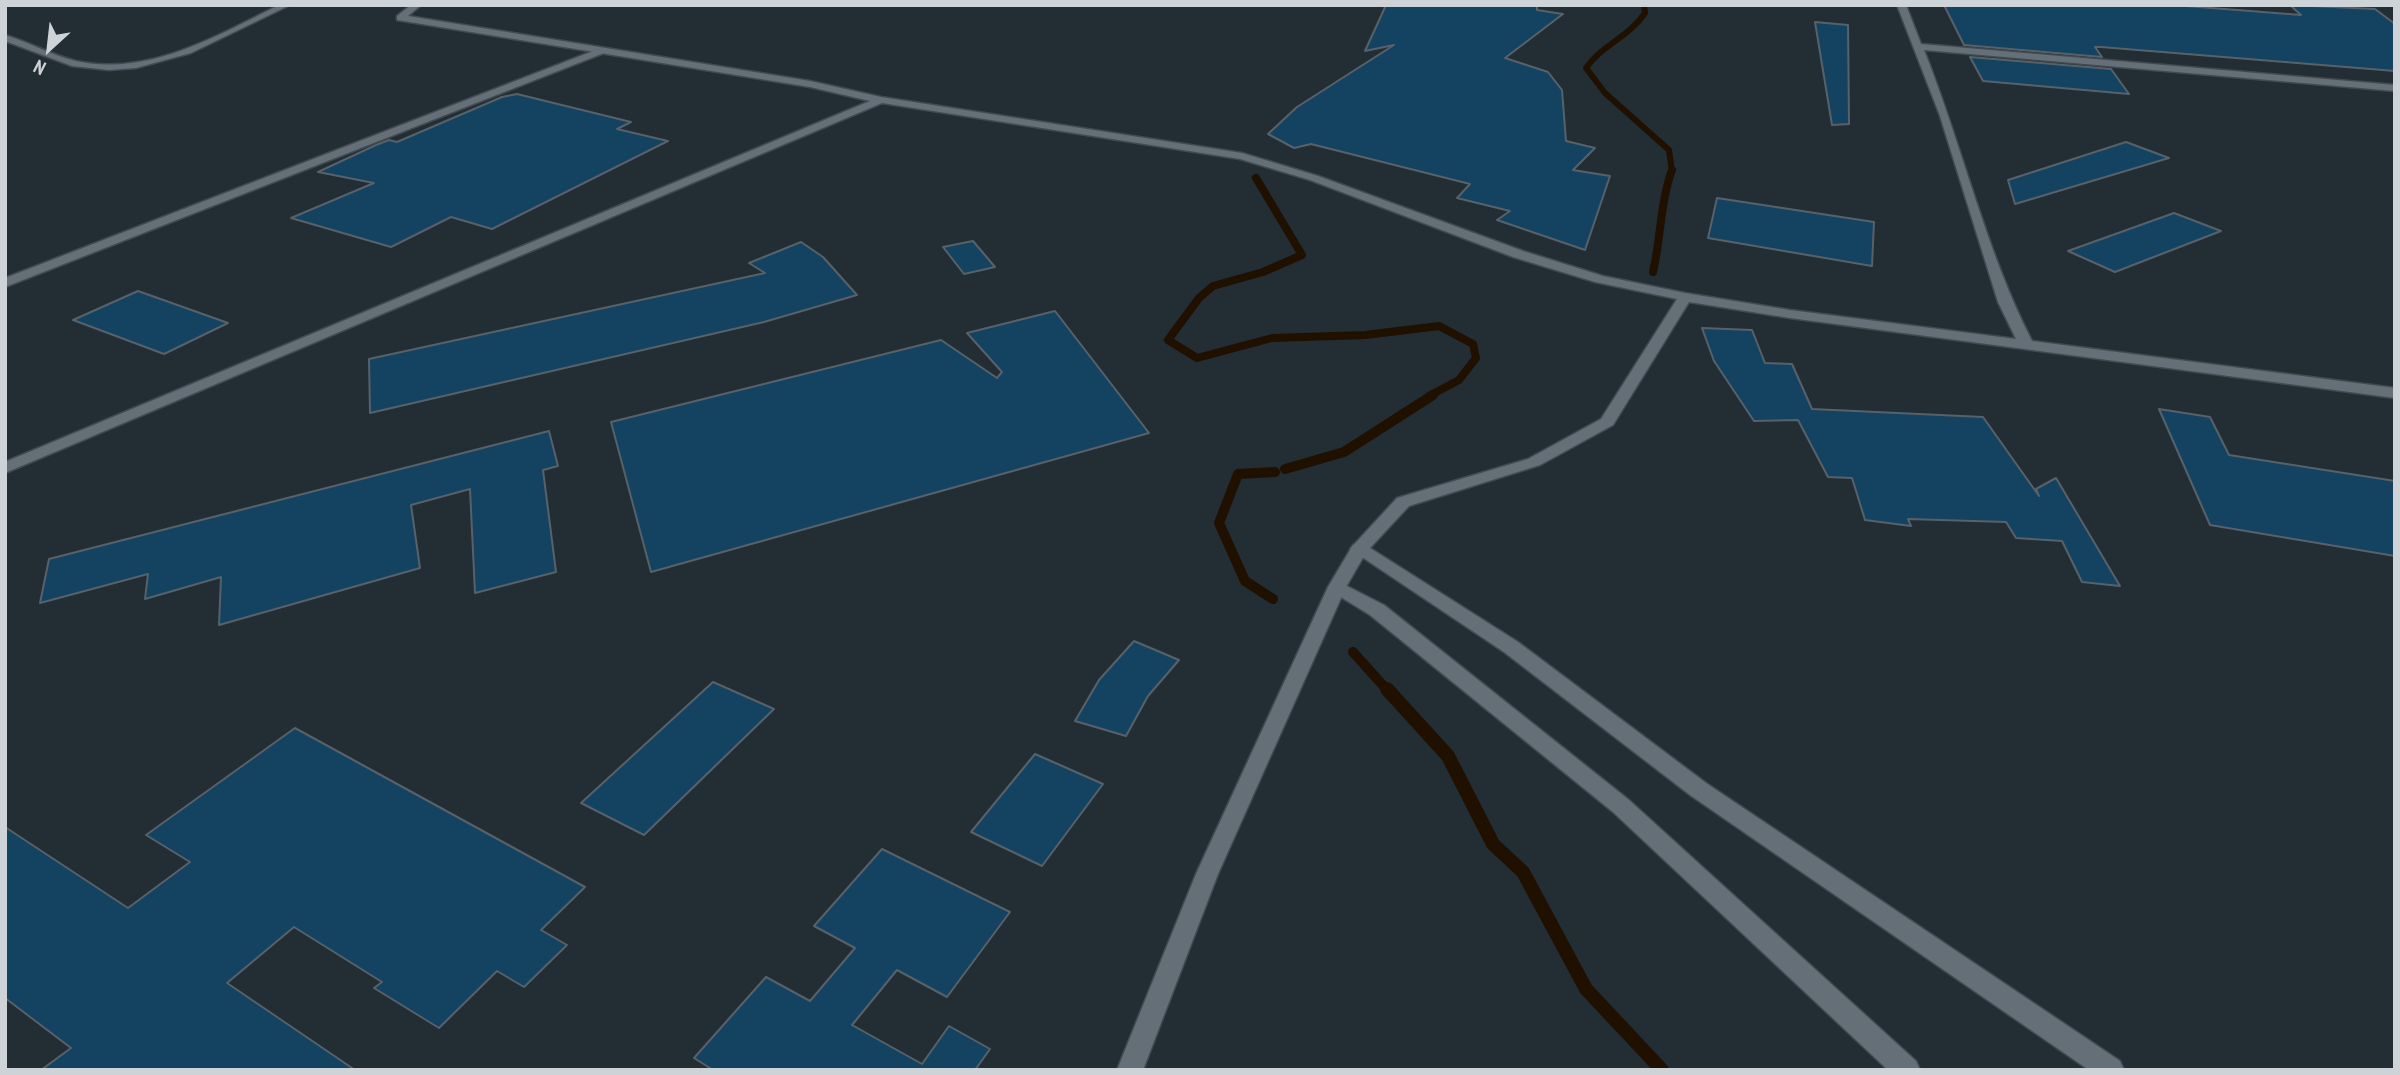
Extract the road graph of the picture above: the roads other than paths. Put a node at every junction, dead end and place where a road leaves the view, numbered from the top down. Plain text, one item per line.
1 (286, 5) edge
2 (417, 5) edge
3 (1901, 5) edge
4 (5, 38) edge
5 (1917, 47) junction
6 (601, 51) junction
7 (2395, 88) edge
8 (881, 100) junction
9 (5, 283) edge
10 (1685, 298) junction
11 (2026, 344) junction
12 (2395, 393) edge
13 (5, 468) edge
14 (1359, 548) junction
15 (1337, 587) junction
16 (1130, 1070) edge
17 (1907, 1070) edge
18 (2111, 1070) edge

1 - 4 street
2 - 6 street
3 - 5 street
5 - 7 street
5 - 11 street
6 - 8 street
6 - 9 street
8 - 10 street
8 - 13 street
10 - 11 street
10 - 14 street
11 - 12 street
14 - 15 street
14 - 18 street
15 - 16 street
15 - 17 street

